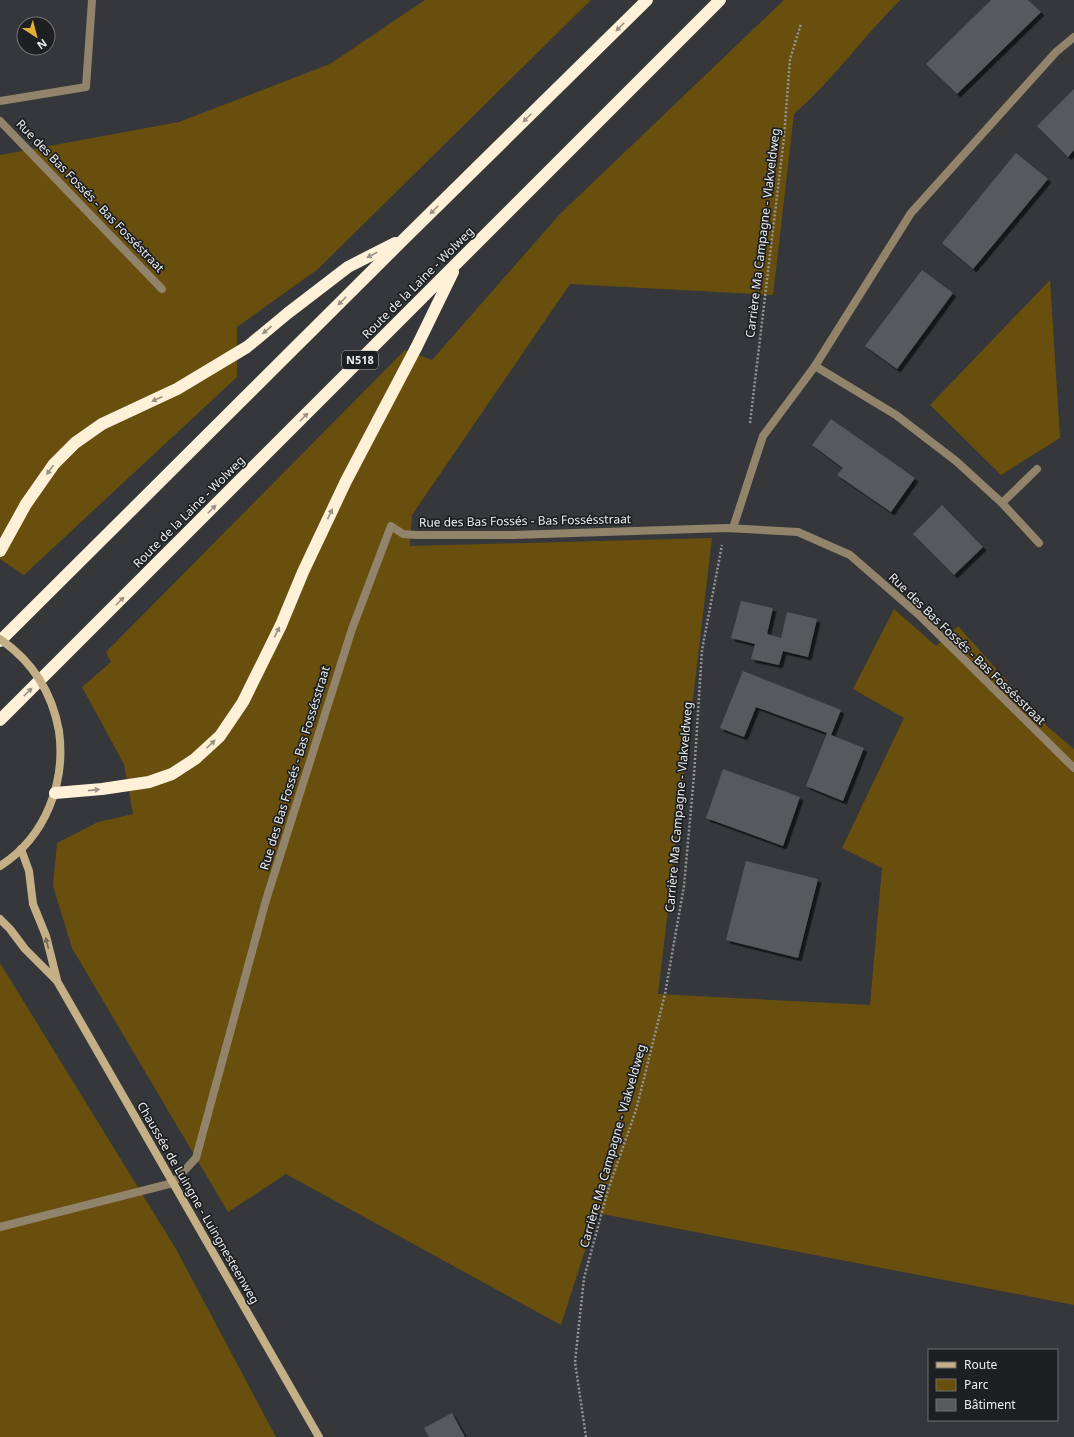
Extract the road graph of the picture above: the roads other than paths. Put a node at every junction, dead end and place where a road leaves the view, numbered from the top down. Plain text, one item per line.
1 (92, 0) edge
2 (647, 0) edge
3 (720, 0) edge
4 (1074, 37) edge
5 (0, 101) edge
6 (0, 121) edge
7 (406, 237) junction
8 (457, 264) junction
9 (162, 288) dead end
10 (815, 366) junction
11 (1037, 469) dead end
12 (1002, 503) junction
13 (729, 528) junction
14 (1039, 543) dead end
15 (0, 551) edge
16 (0, 640) edge
17 (0, 720) edge
18 (1074, 768) edge
19 (55, 793) junction
20 (21, 849) junction
21 (0, 866) edge
22 (0, 919) edge
23 (57, 981) junction
24 (173, 1183) junction
25 (0, 1227) edge
26 (319, 1437) edge

1 - 5 street
2 -> 7 highway
3 - 8 highway, Route de la Laine - Wolweg / N518
4 - 10 street
6 - 9 street, Rue des Bas Fossés - Bas Fosséstraat
7 -> 15 highway
7 -> 16 highway
17 -> 8 highway, Route de la Laine - Wolweg / N518
19 -> 8 highway
10 - 12 street
10 - 13 street
11 - 12 street
12 - 14 street
13 - 18 street, Rue des Bas Fossés - Bas Fossésstraat
13 - 24 street, Rue des Bas Fossés - Bas Fossésstraat
16 - 19 street, bridge
19 - 20 street
20 - 21 street
23 -> 20 street, Chaussée de Luingne - Luingnesteenweg
22 - 23 street, Chaussée de Luingne - Luingnesteenweg
23 - 24 street, Chaussée de Luingne - Luingnesteenweg
24 - 25 street
24 - 26 street, Chaussée de Luingne - Luingnesteenweg

